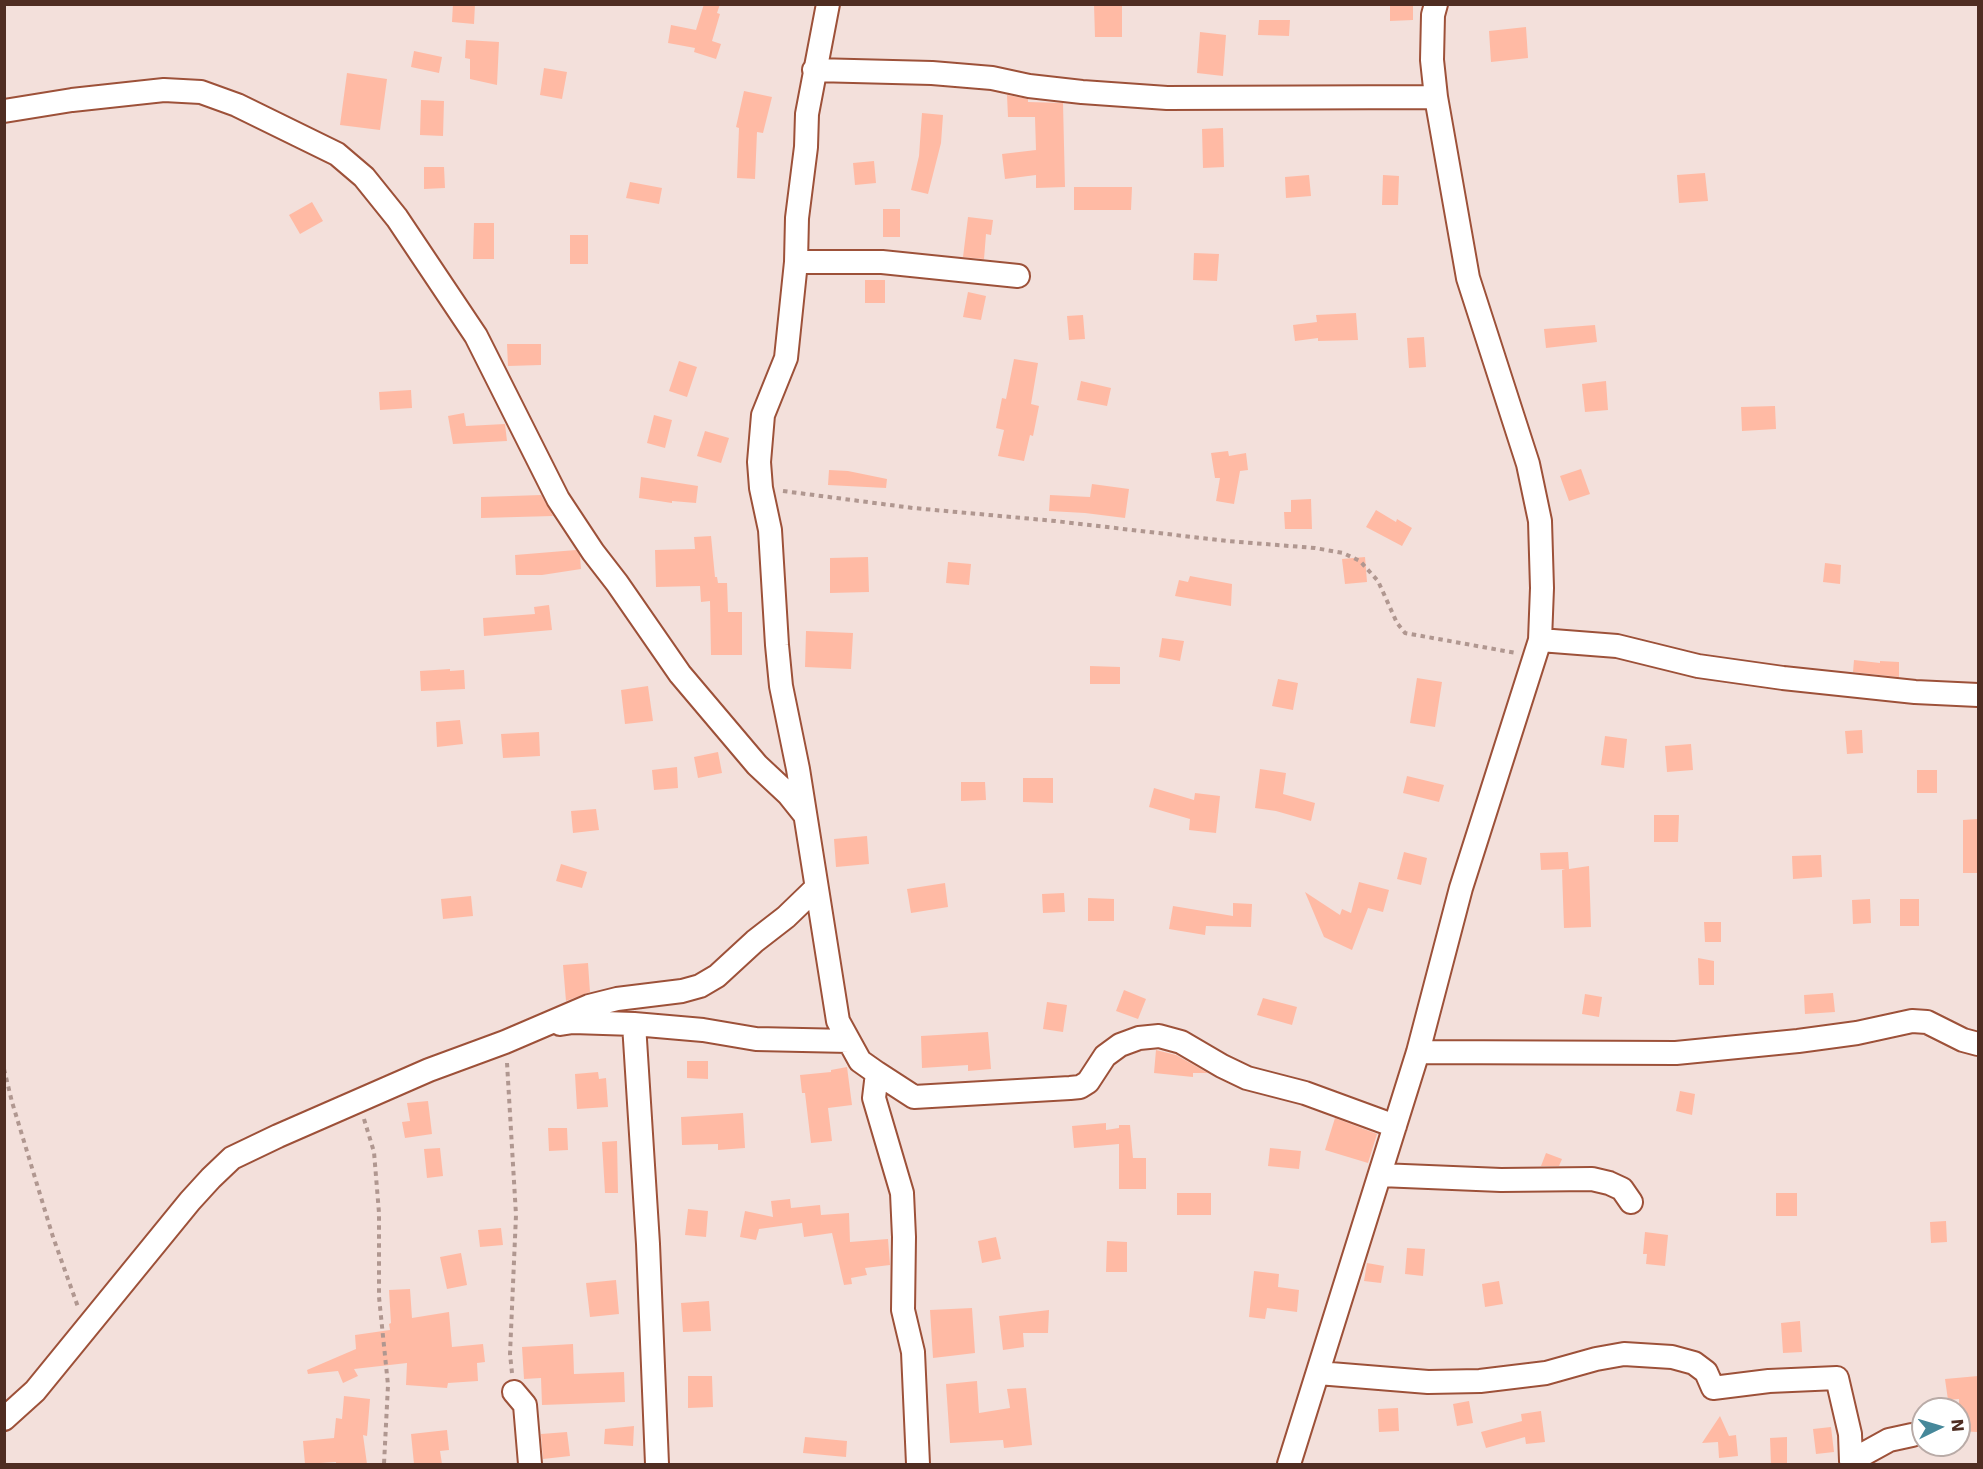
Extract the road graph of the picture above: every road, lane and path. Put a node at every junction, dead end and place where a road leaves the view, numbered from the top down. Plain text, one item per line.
1 (828, 4) edge
2 (1436, 4) edge
3 (814, 70) junction
4 (1436, 97) junction
5 (4, 111) edge
6 (796, 262) junction
7 (1017, 276) dead end
8 (761, 488) junction
9 (1537, 648) junction
10 (1978, 694) edge
11 (805, 815) junction
12 (816, 888) junction
13 (634, 1024) junction
14 (543, 1026) junction
15 (849, 1041) junction
16 (505, 1042) junction
17 (1978, 1044) edge
18 (1418, 1052) junction
19 (4, 1070) edge
20 (877, 1073) junction
21 (358, 1101) junction
22 (1395, 1126) junction
23 (1380, 1174) junction
24 (1631, 1202) dead end
25 (86, 1330) junction
26 (1318, 1373) junction
27 (514, 1392) joint
28 (4, 1419) edge
29 (1911, 1436) edge
30 (1852, 1463) edge
31 (384, 1464) edge
32 (530, 1464) edge
33 (657, 1464) edge
34 (918, 1464) edge
35 (1289, 1464) edge

1 - 3 street
2 - 4 street
3 - 4 street
3 - 6 street
4 - 9 street
5 - 11 street
6 - 7 street
6 - 8 street
8 - 9 path
8 - 11 street
9 - 10 street
9 - 18 street
11 - 12 street
12 - 14 street
12 - 15 street
13 - 14 street
13 - 15 street
13 - 33 street
14 - 16 street
15 - 20 street
16 - 21 street
16 - 27 path
17 - 18 street
18 - 22 street
19 - 25 path
20 - 22 street
20 - 34 street
21 - 25 street
21 - 31 path
22 - 23 street
23 - 24 street
23 - 26 street
25 - 28 street
26 - 30 street
26 - 35 street
27 - 32 street
29 - 30 street

